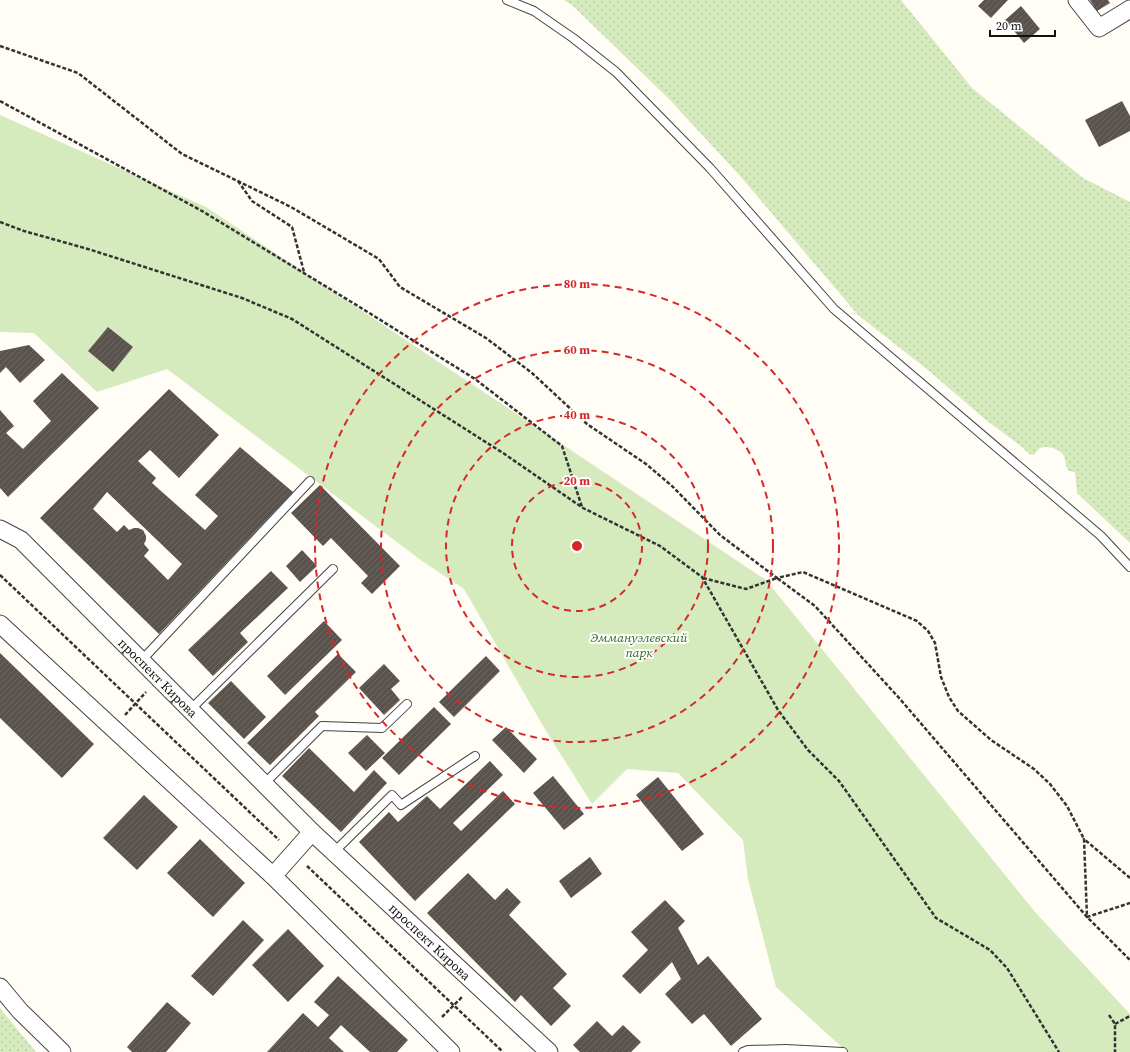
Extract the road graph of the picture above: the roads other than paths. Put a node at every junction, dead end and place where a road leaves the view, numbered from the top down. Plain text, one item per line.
1 (507, 0) edge
2 (1077, 0) edge
3 (1130, 9) edge
4 (310, 481) dead end
5 (0, 529) edge
6 (1130, 567) edge
7 (333, 569) dead end
8 (0, 624) edge
9 (141, 661) junction
10 (407, 704) dead end
11 (190, 710) junction
12 (475, 756) dead end
13 (264, 784) junction
14 (312, 832) junction
15 (334, 852) junction
16 (273, 876) junction
17 (0, 987) edge
18 (62, 1052) edge
19 (451, 1052) edge
20 (549, 1052) edge
21 (743, 1052) edge
22 (843, 1052) edge

1 - 6 lane
2 - 3 street
4 - 9 lane
5 - 9 street, проспект Кирова
7 - 11 lane
8 - 16 street
9 - 11 street, проспект Кирова
10 - 13 lane
11 - 13 street, проспект Кирова
12 - 15 lane
13 - 14 street, проспект Кирова
14 - 15 street, проспект Кирова
14 - 16 street
15 - 20 street, проспект Кирова
16 - 19 street
17 - 18 street
21 - 22 lane

